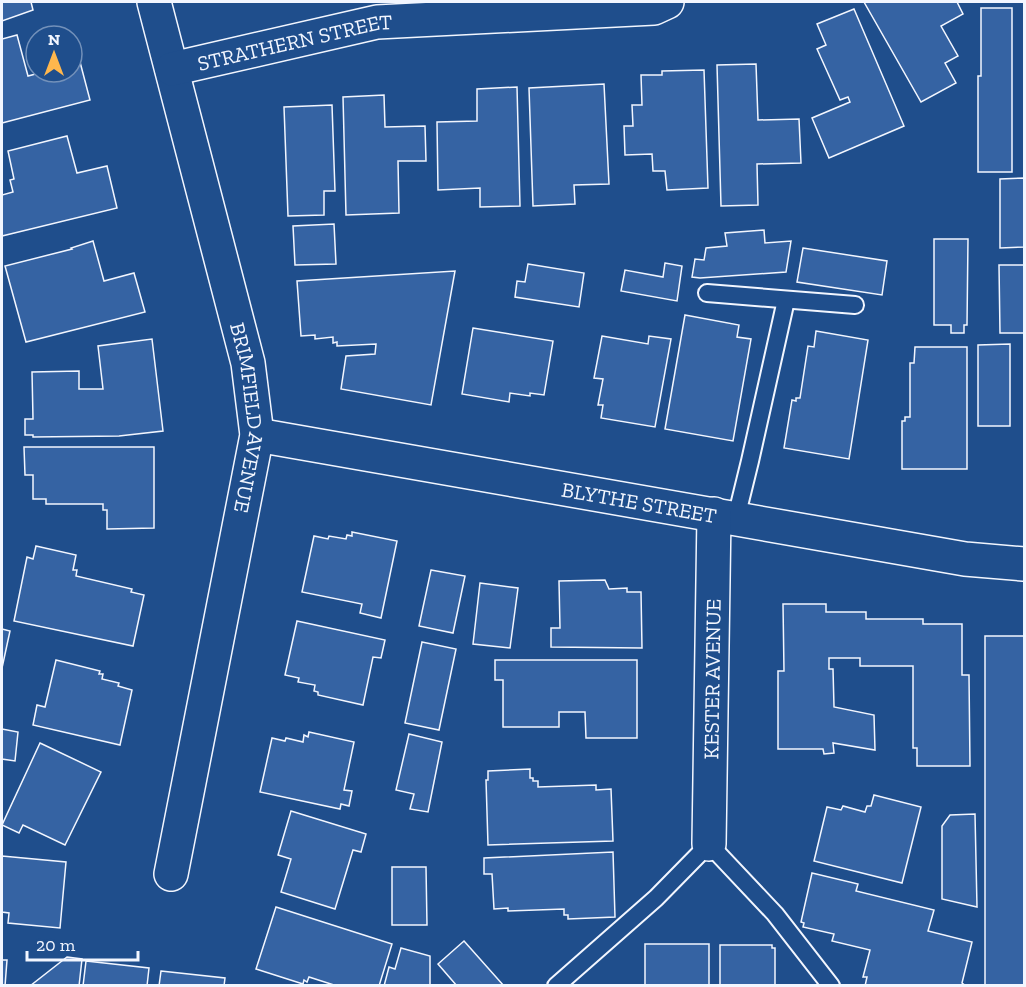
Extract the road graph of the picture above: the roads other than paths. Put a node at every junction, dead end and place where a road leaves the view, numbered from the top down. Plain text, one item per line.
1 (154, 2) edge
2 (668, 2) edge
3 (172, 69) junction
4 (707, 293) dead end
5 (786, 300) junction
6 (855, 305) dead end
7 (257, 435) junction
8 (725, 516) junction
9 (1024, 564) edge
10 (710, 844) junction
11 (171, 874) dead end
12 (556, 986) edge
13 (831, 986) edge

1 - 3 street, BRIMFIELD AVENUE
2 - 3 street, STRATHERN STREET
3 - 7 street, BRIMFIELD AVENUE
4 - 5 lane
5 - 6 lane
5 - 8 lane
7 - 8 street, BLYTHE STREET
7 - 11 street, BRIMFIELD AVENUE
8 - 9 street, BLYTHE STREET
8 - 10 street, KESTER AVENUE
10 - 12 lane
10 - 13 lane

